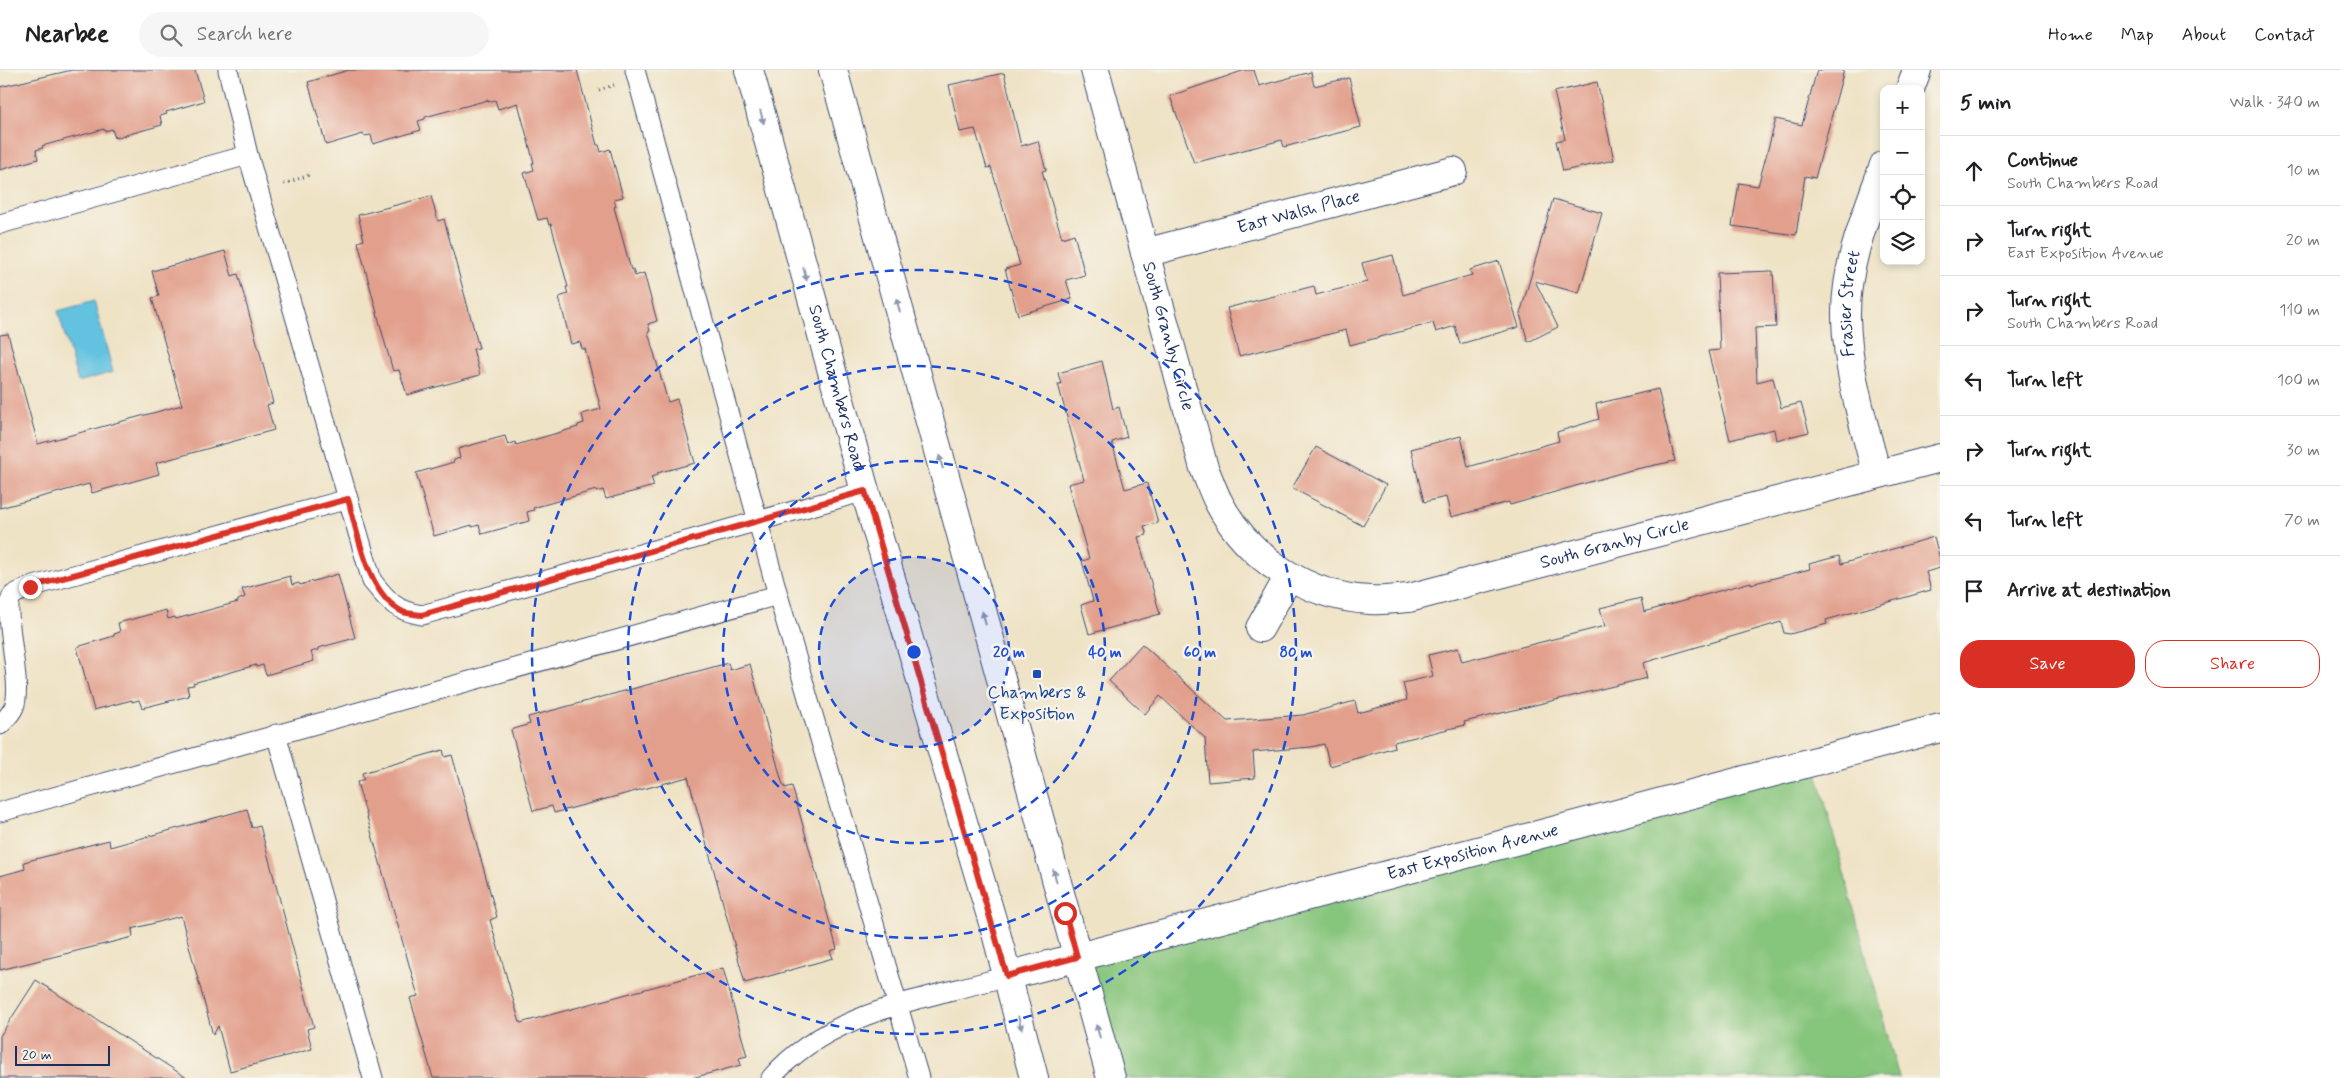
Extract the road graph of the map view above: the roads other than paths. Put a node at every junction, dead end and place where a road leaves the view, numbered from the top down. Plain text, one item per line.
1 (228, 70) edge
2 (635, 70) edge
3 (749, 70) edge
4 (833, 70) edge
5 (1095, 70) edge
6 (1917, 70) edge
7 (1911, 85) edge
8 (248, 155) junction
9 (1453, 171) dead end
10 (1880, 175) edge
11 (0, 224) edge
12 (1145, 253) junction
13 (1940, 458) edge
14 (1877, 474) junction
15 (865, 491) junction
16 (348, 499) junction
17 (759, 520) junction
18 (1289, 576) junction
19 (778, 595) junction
20 (1260, 628) dead end
21 (0, 725) edge
22 (1940, 728) edge
23 (276, 734) junction
24 (0, 812) edge
25 (1077, 957) junction
26 (1007, 976) junction
27 (899, 1006) junction
28 (372, 1078) edge
29 (771, 1078) edge
30 (918, 1078) edge
31 (1034, 1078) edge
32 (1111, 1078) edge

1 - 8 lane
2 - 17 lane
3 -> 15 street, South Chambers Road
25 -> 4 street
5 - 12 street, South Granby Circle
6 - 7 street
8 - 11 lane
8 - 16 lane
9 - 12 street, East Walsh Place
10 - 14 street, Frasier Street
12 - 18 street, South Granby Circle
13 - 14 street, South Granby Circle
14 - 18 street, South Granby Circle
15 - 17 lane
15 - 26 street, South Chambers Road
16 - 17 lane
16 - 21 lane
17 - 19 lane
18 - 20 street
19 - 23 lane
19 - 27 lane
22 - 25 street, East Exposition Avenue
23 - 24 lane
23 - 28 lane
25 - 26 street, East Exposition Avenue
32 -> 25 street
26 - 27 lane
26 -> 31 street, South Chambers Road
27 - 29 lane
27 - 30 lane

